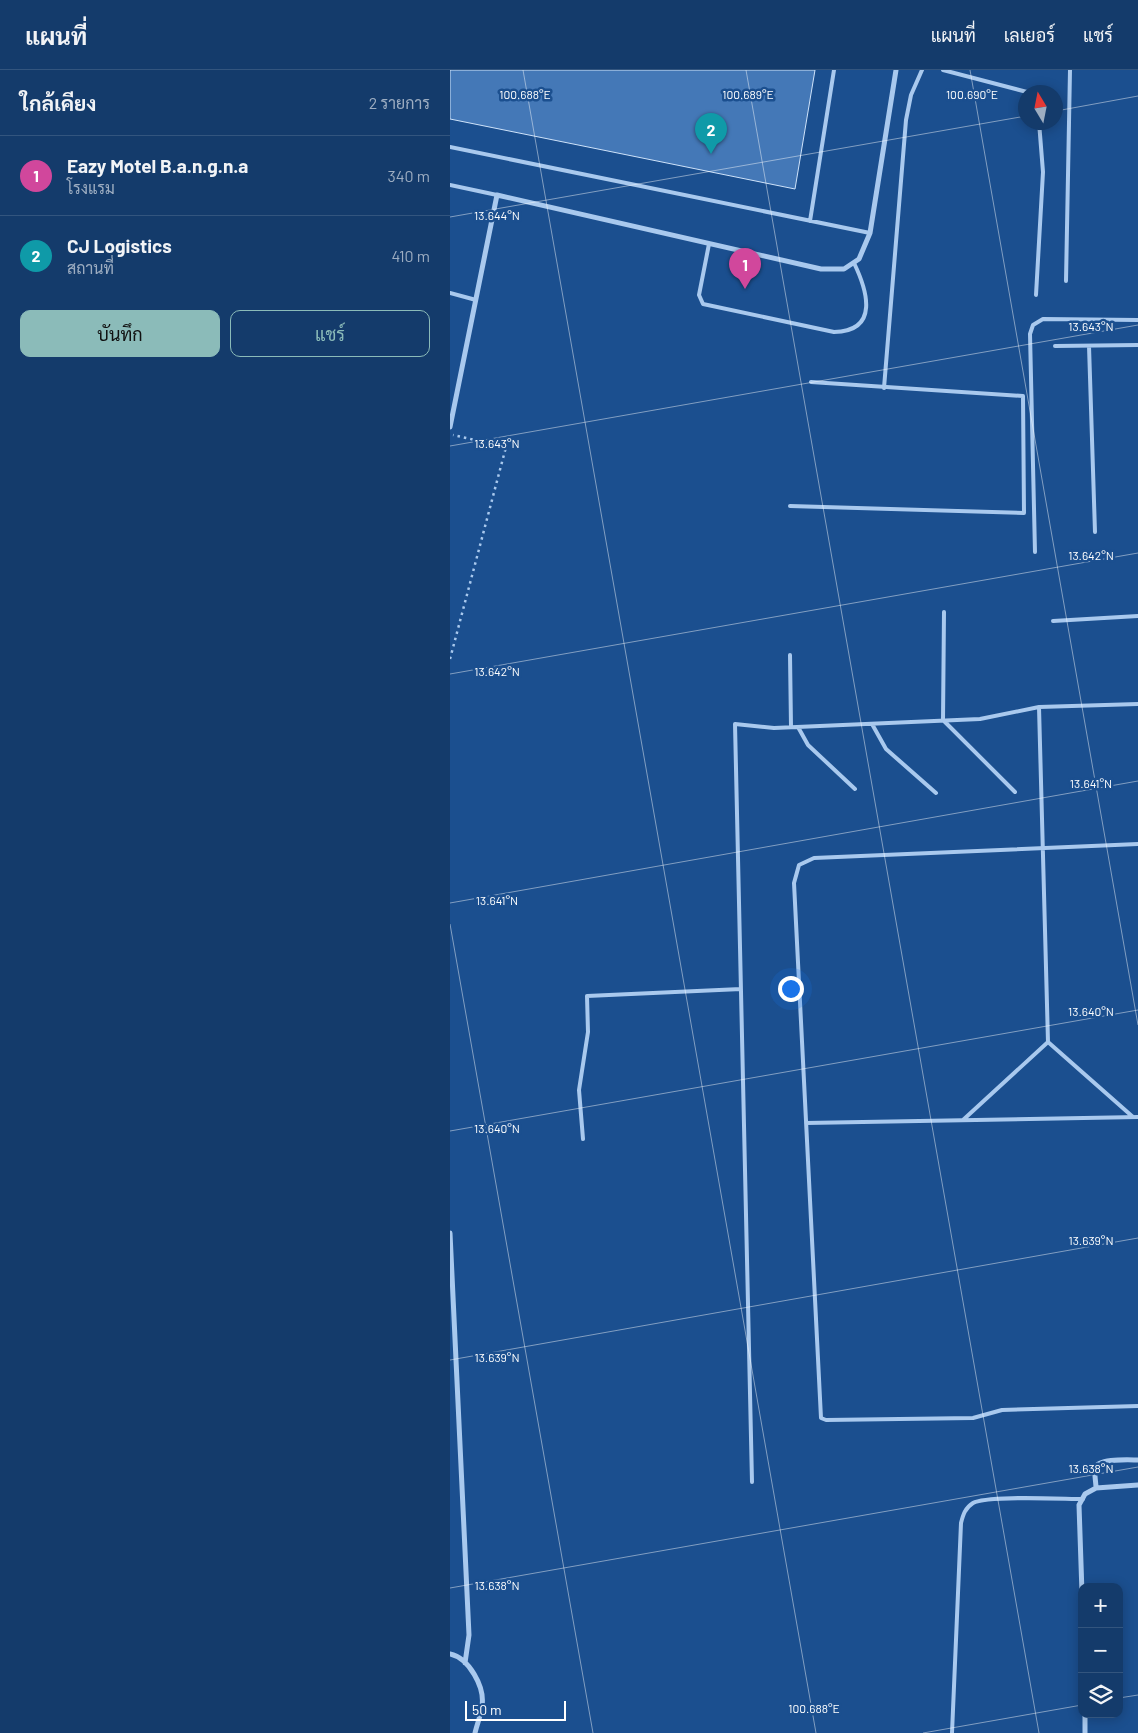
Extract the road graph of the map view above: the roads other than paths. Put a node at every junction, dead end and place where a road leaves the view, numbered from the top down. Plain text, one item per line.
1 (834, 70) edge
2 (896, 70) edge
3 (922, 70) edge
4 (943, 70) edge
5 (1070, 70) edge
6 (1018, 90) edge
7 (1040, 130) edge
8 (450, 148) edge
9 (450, 185) edge
10 (497, 195) junction
11 (810, 221) junction
12 (870, 233) junction
13 (709, 244) junction
14 (854, 263) junction
15 (1066, 281) dead end
16 (450, 293) edge
17 (1036, 295) dead end
18 (476, 300) junction
19 (1138, 320) edge
20 (1138, 345) edge
21 (1055, 346) dead end
22 (1089, 346) junction
23 (811, 382) dead end
24 (884, 388) junction
25 (450, 427) edge
26 (790, 506) dead end
27 (1095, 532) dead end
28 (1036, 552) dead end
29 (944, 612) dead end
30 (1138, 616) edge
31 (1053, 621) dead end
32 (790, 655) dead end
33 (1138, 704) edge
34 (1039, 707) junction
35 (943, 720) junction
36 (872, 724) junction
37 (791, 727) junction
38 (798, 727) junction
39 (855, 790) dead end
40 (1015, 792) dead end
41 (936, 793) dead end
42 (1138, 844) edge
43 (1042, 848) junction
44 (741, 990) junction
45 (1048, 1042) junction
46 (1133, 1117) junction
47 (1138, 1117) edge
48 (963, 1120) junction
49 (806, 1123) junction
50 (583, 1139) dead end
51 (450, 1233) edge
52 (1138, 1406) edge
53 (1138, 1460) edge
54 (752, 1482) dead end
55 (1138, 1485) edge
56 (1096, 1488) junction
57 (1083, 1499) junction
58 (1082, 1583) edge
59 (450, 1654) edge
60 (465, 1663) junction
61 (1085, 1718) edge
62 (475, 1733) edge
63 (952, 1733) edge
64 (1085, 1733) edge

1 - 11 lane
2 - 12 street
3 - 24 lane
4 - 6 lane
5 - 15 lane
7 - 17 lane
8 - 11 lane
9 - 10 lane
10 - 13 street
10 - 18 street
11 - 12 lane
12 - 14 street
13 - 14 street
13 - 14 lane
16 - 18 lane
18 - 25 street
19 - 28 lane
20 - 22 lane
21 - 22 lane
22 - 27 lane
23 - 24 lane
24 - 26 lane
29 - 35 lane
30 - 31 lane
32 - 37 lane
33 - 34 lane
34 - 35 lane
34 - 43 lane
35 - 36 lane
35 - 40 lane
36 - 38 lane
36 - 41 lane
37 - 38 lane
37 - 44 lane
38 - 39 lane
42 - 43 lane
43 - 45 lane
43 - 49 lane
44 - 50 lane
44 - 54 lane
45 - 46 lane
45 - 48 lane
46 - 47 lane
46 - 48 lane
48 - 49 lane
49 - 52 lane
51 - 60 street
53 - 56 street
55 - 56 street
56 - 57 street
57 - 58 street
57 - 63 lane
59 - 60 street
60 - 62 street
61 - 64 street

